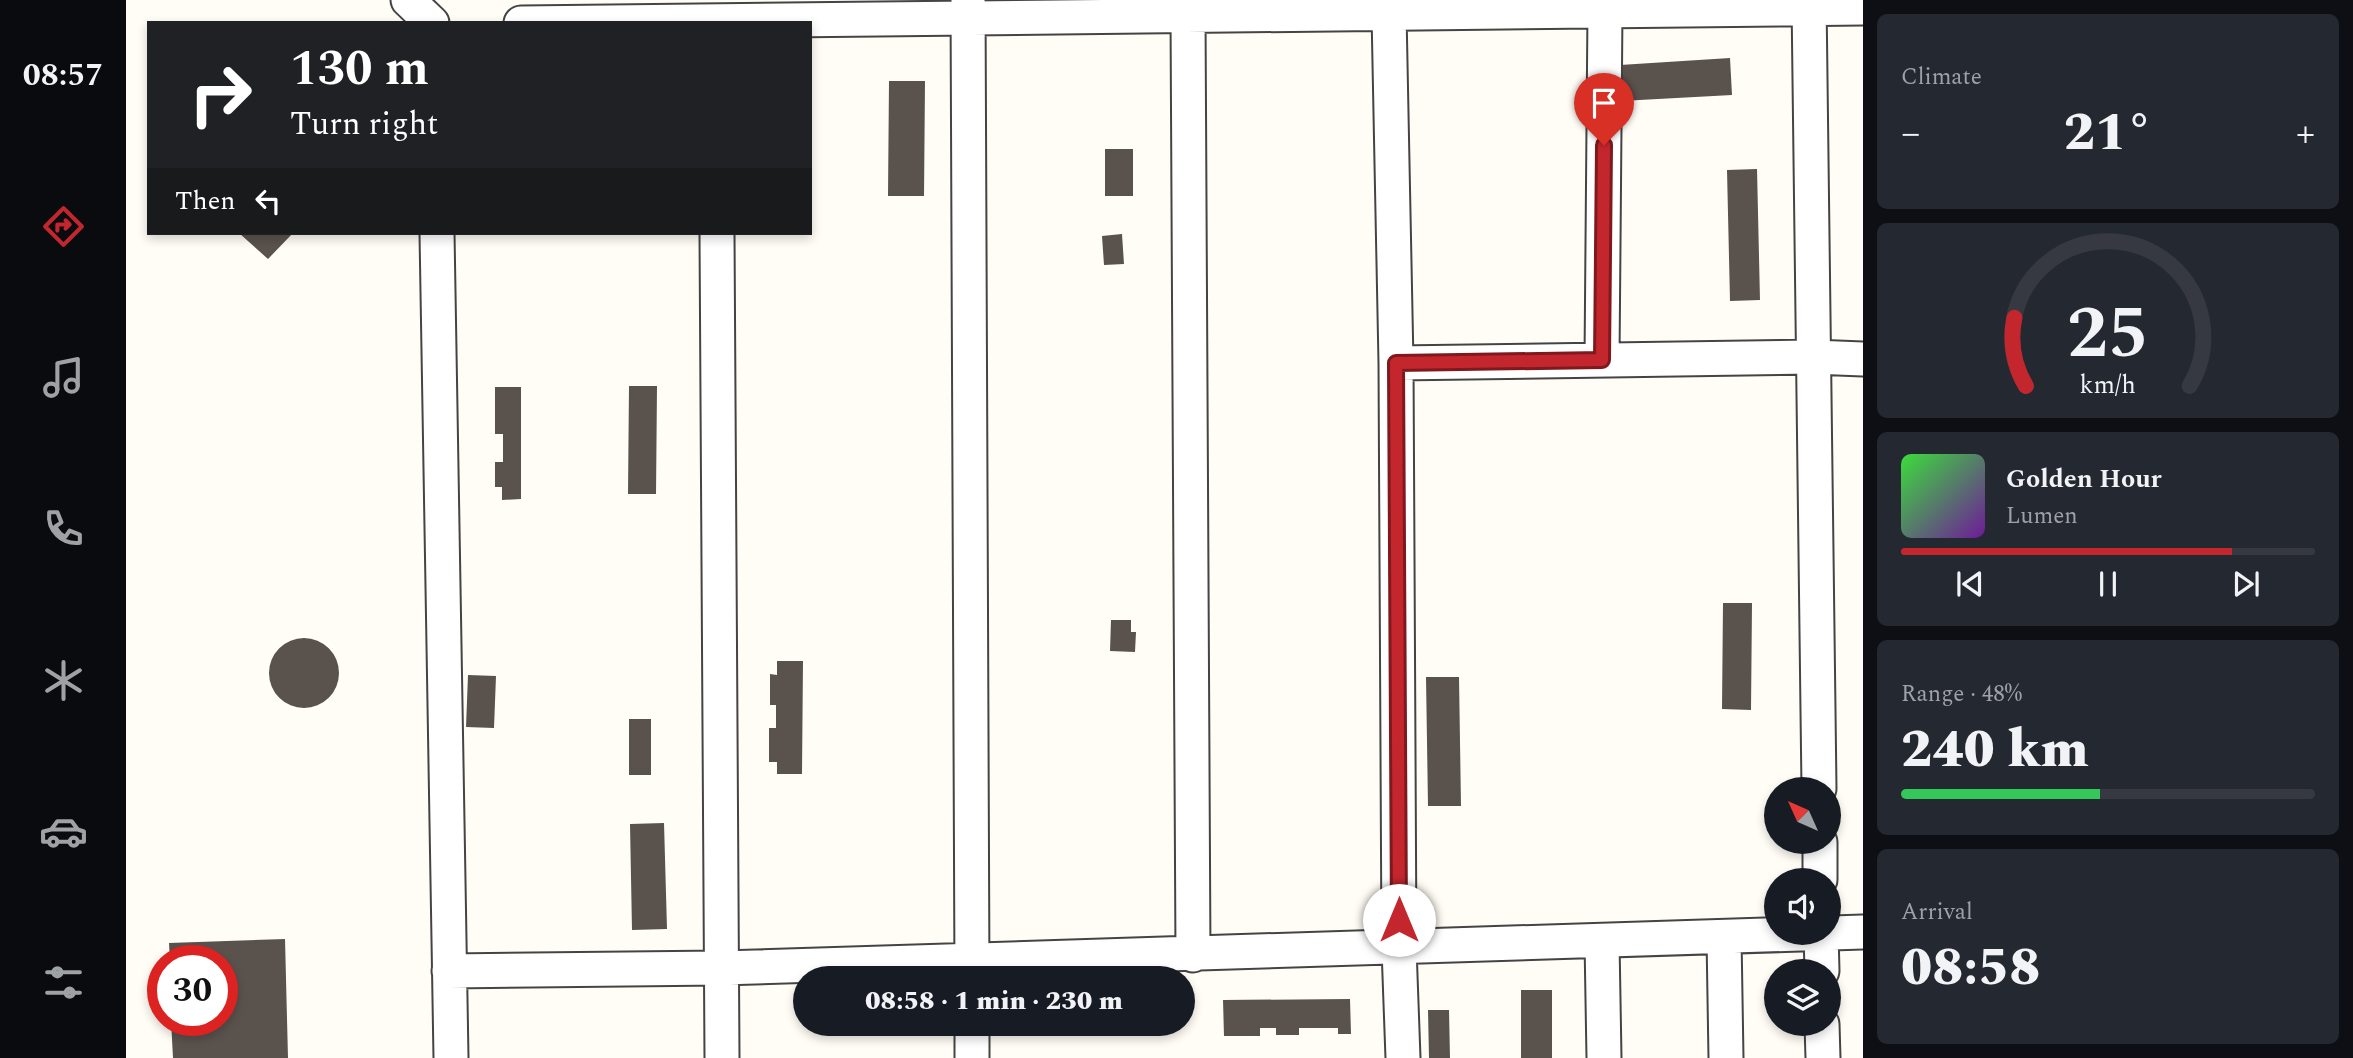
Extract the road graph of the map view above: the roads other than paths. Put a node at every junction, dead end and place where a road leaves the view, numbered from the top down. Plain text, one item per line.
1 (408, 0) edge
2 (1809, 4) edge
3 (968, 8) edge
4 (1863, 8) edge
5 (1605, 10) junction
6 (1389, 13) junction
7 (714, 14) edge
8 (1188, 15) junction
9 (430, 21) edge
10 (564, 21) edge
11 (437, 235) edge
12 (716, 235) edge
13 (1814, 357) junction
14 (1863, 359) edge
15 (1602, 360) junction
16 (1396, 363) junction
17 (1819, 777) edge
18 (1863, 932) edge
19 (1841, 933) edge
20 (1764, 935) edge
21 (1724, 937) junction
22 (1602, 941) junction
23 (1399, 948) junction
24 (1193, 955) junction
25 (972, 966) edge
26 (1031, 966) edge
27 (722, 968) junction
28 (793, 969) edge
29 (449, 971) junction
30 (972, 1036) edge
31 (1822, 1036) edge
32 (451, 1058) edge
33 (722, 1058) edge
34 (972, 1058) edge
35 (1403, 1058) edge
36 (1604, 1058) edge
37 (1726, 1058) edge
38 (1823, 1058) edge

1 - 9 street
2 - 4 street
2 - 5 street
2 - 13 street
3 - 7 street
3 - 8 street
3 - 25 street
5 - 6 street
5 - 15 street
6 - 8 street
6 - 16 street
7 - 10 street
8 - 24 street
11 - 29 street
12 - 27 street
13 - 14 street
13 - 15 street
13 - 17 street
15 - 16 street
16 - 23 street
18 - 19 street
20 - 21 street
21 - 22 street
21 - 37 street
22 - 23 street
22 - 36 street
23 - 24 street
23 - 35 street
24 - 26 street
27 - 28 street
27 - 29 street
27 - 33 street
29 - 32 street
30 - 34 street
31 - 38 street

